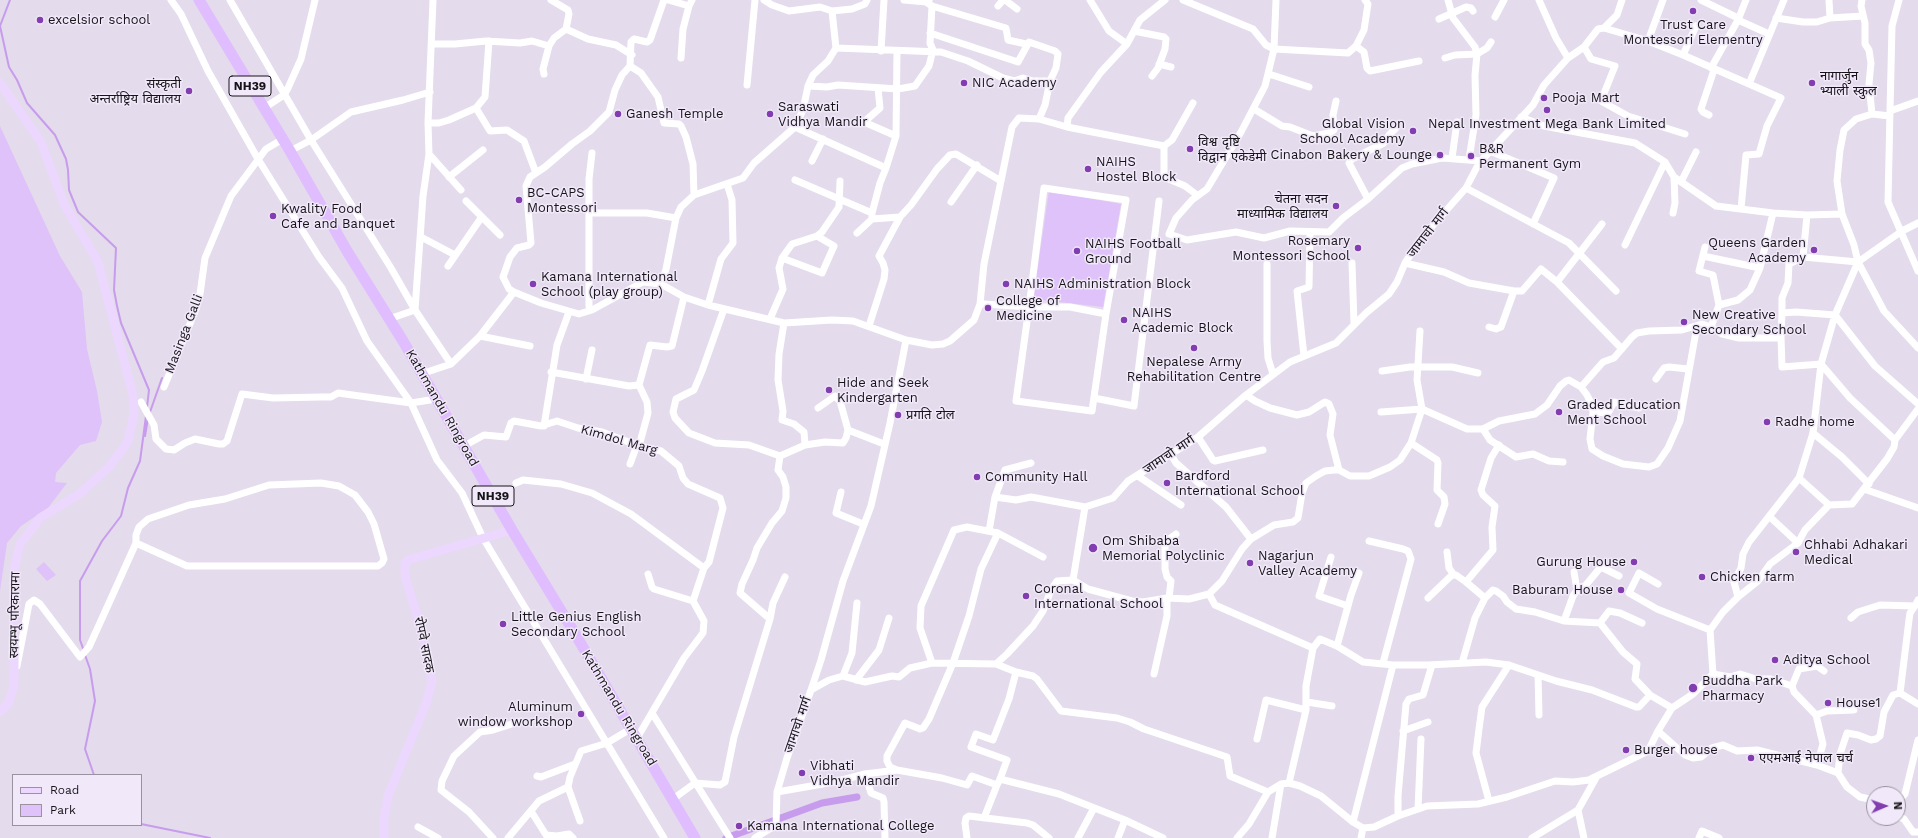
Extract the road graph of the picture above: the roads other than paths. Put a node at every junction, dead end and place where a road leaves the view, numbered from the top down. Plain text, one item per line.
1 (171, 0) edge
2 (199, 0) edge
3 (230, 0) edge
4 (315, 0) edge
5 (433, 0) edge
6 (551, 0) edge
7 (664, 0) edge
8 (668, 0) edge
9 (754, 0) edge
10 (764, 0) edge
11 (867, 0) edge
12 (884, 0) edge
13 (904, 0) edge
14 (1004, 0) edge
15 (1090, 0) edge
16 (1165, 0) edge
17 (1182, 0) edge
18 (1276, 0) edge
19 (1365, 0) edge
20 (1448, 0) edge
21 (1504, 0) edge
22 (1539, 0) edge
23 (1622, 0) edge
24 (1663, 0) edge
25 (1746, 0) edge
26 (1784, 0) edge
27 (1829, 0) edge
28 (1862, 0) edge
29 (1899, 0) edge
30 (1706, 1) edge
31 (691, 3) edge
32 (929, 3) edge
33 (998, 6) dead end
34 (1017, 9) dead end
35 (832, 11) junction
36 (1473, 11) dead end
37 (1451, 13) junction
38 (1863, 16) junction
39 (1495, 17) dead end
40 (1776, 18) junction
41 (1830, 18) junction
42 (1439, 19) dead end
43 (1738, 20) junction
44 (1696, 26) dead end
45 (1604, 28) junction
46 (566, 29) junction
47 (1134, 31) junction
48 (930, 33) junction
49 (1769, 34) junction
50 (489, 41) junction
51 (1648, 41) junction
52 (1491, 42) dead end
53 (432, 44) junction
54 (1026, 44) junction
55 (1127, 44) junction
56 (549, 46) junction
57 (1356, 46) junction
58 (1584, 47) junction
59 (836, 48) junction
60 (1274, 49) junction
61 (932, 50) junction
62 (881, 51) junction
63 (897, 51) junction
64 (1477, 54) junction
65 (632, 55) junction
66 (1683, 55) junction
67 (681, 58) dead end
68 (1445, 58) dead end
69 (1568, 58) junction
70 (1419, 61) dead end
71 (1159, 64) junction
72 (630, 66) junction
73 (1171, 67) dead end
74 (1712, 69) junction
75 (544, 74) dead end
76 (1270, 74) junction
77 (1152, 76) dead end
78 (1050, 81) junction
79 (0, 82) edge
80 (1749, 84) junction
81 (747, 85) dead end
82 (808, 86) junction
83 (1309, 87) dead end
84 (878, 88) junction
85 (898, 89) junction
86 (430, 92) junction
87 (284, 94) junction
88 (1336, 101) dead end
89 (1918, 101) edge
90 (1193, 103) dead end
91 (264, 108) junction
92 (476, 108) junction
93 (1254, 109) junction
94 (1890, 113) junction
95 (1709, 114) dead end
96 (1872, 114) junction
97 (1521, 117) junction
98 (1039, 119) junction
99 (1457, 122) dead end
100 (428, 123) junction
101 (1067, 126) junction
102 (795, 127) junction
103 (1396, 128) dead end
104 (1685, 134) dead end
105 (896, 136) junction
106 (283, 139) junction
107 (823, 139) junction
108 (311, 140) junction
109 (1164, 146) junction
110 (483, 150) dead end
111 (290, 151) junction
112 (1490, 151) junction
113 (1696, 152) dead end
114 (592, 153) dead end
115 (429, 154) junction
116 (1452, 158) junction
117 (258, 159) junction
118 (1469, 159) junction
119 (812, 161) dead end
120 (1481, 161) junction
121 (1665, 162) junction
122 (977, 165) junction
123 (886, 168) junction
124 (536, 173) junction
125 (449, 177) junction
126 (1674, 177) junction
127 (795, 180) dead end
128 (840, 181) dead end
129 (1000, 181) junction
130 (1682, 182) junction
131 (727, 184) junction
132 (1466, 188) junction
133 (461, 190) dead end
134 (694, 195) junction
135 (1197, 195) junction
136 (1368, 199) junction
137 (840, 200) junction
138 (466, 201) dead end
139 (1159, 201) dead end
140 (951, 202) dead end
141 (1740, 209) junction
142 (590, 213) junction
143 (1673, 213) dead end
144 (1773, 214) junction
145 (1842, 214) junction
146 (1807, 215) junction
147 (872, 216) junction
148 (900, 217) junction
149 (481, 218) junction
150 (676, 218) junction
151 (1918, 223) edge
152 (1533, 224) junction
153 (1602, 224) dead end
154 (1902, 231) junction
155 (857, 233) dead end
156 (1310, 233) junction
157 (500, 235) dead end
158 (421, 236) junction
159 (817, 236) junction
160 (1625, 245) dead end
161 (1705, 247) dead end
162 (1579, 253) junction
163 (455, 255) junction
164 (1703, 256) junction
165 (1803, 257) junction
166 (782, 258) junction
167 (1858, 262) junction
168 (1352, 263) dead end
169 (1405, 263) junction
170 (1267, 264) dead end
171 (448, 266) dead end
172 (1760, 268) junction
173 (1918, 271) edge
174 (1557, 282) junction
175 (661, 284) junction
176 (1514, 291) junction
177 (1616, 291) dead end
178 (514, 292) junction
179 (684, 297) junction
180 (984, 304) dead end
181 (708, 305) junction
182 (1719, 305) junction
183 (589, 306) dead end
184 (1029, 307) junction
185 (724, 309) junction
186 (415, 310) junction
187 (569, 312) junction
188 (1782, 313) junction
189 (1106, 314) junction
190 (1835, 315) junction
191 (389, 319) junction
192 (770, 319) junction
193 (784, 323) junction
194 (1354, 324) junction
195 (869, 326) junction
196 (1697, 326) junction
197 (1489, 327) dead end
198 (1711, 327) junction
199 (1420, 331) dead end
200 (480, 336) junction
201 (1781, 337) junction
202 (906, 340) junction
203 (530, 346) dead end
204 (1918, 348) edge
205 (1622, 349) junction
206 (592, 350) dead end
207 (1304, 356) junction
208 (451, 364) junction
209 (1821, 364) junction
210 (1418, 367) junction
211 (1688, 369) junction
212 (1382, 371) dead end
213 (551, 372) junction
214 (1478, 373) dead end
215 (421, 374) junction
216 (1273, 374) junction
217 (586, 379) junction
218 (1656, 379) dead end
219 (639, 385) junction
220 (164, 387) dead end
221 (1581, 387) junction
222 (1246, 395) junction
223 (1094, 398) junction
224 (436, 399) junction
225 (141, 402) dead end
226 (411, 403) junction
227 (1918, 404) edge
228 (818, 408) dead end
229 (1639, 408) dead end
230 (1422, 409) junction
231 (1918, 409) edge
232 (1381, 412) dead end
233 (1593, 412) junction
234 (544, 426) junction
235 (1484, 429) junction
236 (848, 430) junction
237 (1813, 433) junction
238 (1198, 437) junction
239 (1894, 440) junction
240 (1411, 443) junction
241 (884, 444) junction
242 (805, 445) junction
243 (1499, 445) junction
244 (464, 446) junction
245 (638, 446) junction
246 (1262, 450) dead end
247 (1170, 453) junction
248 (780, 456) junction
249 (1563, 462) dead end
250 (1032, 463) dead end
251 (630, 464) dead end
252 (1339, 470) junction
253 (1138, 476) junction
254 (1799, 478) junction
255 (516, 483) dead end
256 (1867, 487) junction
257 (841, 492) dead end
258 (996, 497) junction
259 (1181, 505) dead end
260 (1829, 505) junction
261 (1085, 507) junction
262 (1918, 508) edge
263 (1770, 517) junction
264 (863, 524) junction
265 (1438, 524) dead end
266 (512, 530) junction
267 (989, 531) junction
268 (998, 533) junction
269 (1176, 534) dead end
270 (483, 538) junction
271 (1252, 539) junction
272 (1369, 541) dead end
273 (136, 543) junction
274 (1798, 543) junction
275 (1447, 552) dead end
276 (1331, 556) dead end
277 (1043, 557) dead end
278 (704, 568) junction
279 (1574, 572) dead end
280 (1359, 573) dead end
281 (648, 574) dead end
282 (1454, 575) junction
283 (1619, 576) dead end
284 (785, 577) dead end
285 (1073, 580) junction
286 (1466, 582) junction
287 (1658, 584) dead end
288 (1577, 588) junction
289 (1208, 594) junction
290 (1738, 597) junction
291 (1168, 598) junction
292 (1428, 598) dead end
293 (1485, 598) junction
294 (694, 601) junction
295 (857, 603) dead end
296 (1916, 603) edge
297 (1348, 606) junction
298 (889, 618) dead end
299 (1851, 618) dead end
300 (770, 619) junction
301 (1564, 621) junction
302 (1600, 623) junction
303 (1642, 623) dead end
304 (1710, 630) junction
305 (1337, 646) junction
306 (1312, 648) junction
307 (932, 663) junction
308 (953, 663) junction
309 (1383, 663) junction
310 (1462, 663) junction
311 (996, 664) junction
312 (1393, 665) junction
313 (1432, 665) junction
314 (1509, 665) junction
315 (1824, 671) dead end
316 (1016, 672) junction
317 (1154, 674) dead end
318 (1713, 674) junction
319 (1538, 675) junction
320 (843, 676) junction
321 (856, 680) junction
322 (14, 685) junction
323 (1792, 686) junction
324 (811, 690) junction
325 (1897, 694) junction
326 (1650, 695) junction
327 (1307, 702) junction
328 (1918, 704) edge
329 (1332, 706) dead end
330 (1672, 708) junction
331 (1306, 710) junction
332 (1854, 710) dead end
333 (0, 712) edge
334 (652, 713) junction
335 (1816, 715) junction
336 (1539, 716) dead end
337 (521, 721) dead end
338 (1428, 722) dead end
339 (1403, 731) junction
340 (1658, 731) junction
341 (634, 733) junction
342 (1257, 739) dead end
343 (1421, 739) dead end
344 (1918, 740) edge
345 (607, 743) junction
346 (575, 764) junction
347 (1817, 764) junction
348 (897, 770) junction
349 (1838, 773) junction
350 (866, 774) junction
351 (537, 776) dead end
352 (1597, 776) junction
353 (999, 782) junction
354 (695, 783) junction
355 (1289, 783) junction
356 (1281, 784) junction
357 (568, 787) junction
358 (1906, 790) edge
359 (777, 792) junction
360 (1268, 792) junction
361 (1866, 798) edge
362 (673, 799) junction
363 (1489, 801) junction
364 (1094, 808) junction
365 (1418, 809) junction
366 (1578, 810) junction
367 (531, 811) junction
368 (1398, 816) junction
369 (984, 818) junction
370 (1125, 820) junction
371 (580, 821) dead end
372 (1353, 822) junction
373 (1906, 822) edge
374 (418, 827) dead end
375 (1363, 828) junction
376 (1918, 832) edge
377 (385, 835) edge
378 (438, 838) edge
379 (493, 838) edge
380 (508, 838) edge
381 (573, 838) edge
382 (664, 838) edge
383 (695, 838) edge
384 (730, 838) edge
385 (754, 838) edge
386 (885, 838) edge
387 (967, 838) edge
388 (1049, 838) edge
389 (1078, 838) edge
390 (1118, 838) edge
391 (1162, 838) edge
392 (1237, 838) edge
393 (1272, 838) edge
394 (1361, 838) edge
395 (1532, 838) edge
396 (1584, 838) edge
397 (1699, 838) edge
398 (1719, 838) edge

1 - 117 street
2 - 91 highway, Kathmandu Ringroad / NH39
3 - 87 street
4 - 87 street
5 - 53 street
6 - 46 street
7 - 65 street
8 - 31 street
9 - 81 street
10 - 35 street
11 - 35 street
12 - 62 street
13 - 32 street
14 - 33 street
14 - 34 street
15 - 55 street
16 - 47 street
17 - 60 street
18 - 60 street
19 - 57 street
20 - 37 street
21 - 39 street
22 - 69 street
23 - 45 street, जामाचो मार्ग
24 - 51 street
25 - 43 street
26 - 40 street
27 - 41 street
28 - 38 street
29 - 94 street
30 - 43 street
31 - 67 street
32 - 48 street
32 - 54 street
35 - 59 street
36 - 37 street
37 - 42 street
37 - 64 street
38 - 41 street
38 - 96 street
40 - 41 street
40 - 49 street
43 - 49 street
43 - 74 street
44 - 66 street
45 - 51 street
45 - 58 street, जामाचो मार्ग
46 - 56 street
46 - 65 street
47 - 55 street
47 - 71 street
48 - 54 street
48 - 61 street
49 - 80 street
50 - 53 street
50 - 56 street
50 - 92 street
51 - 66 street
52 - 64 street
53 - 86 street
54 - 78 street
55 - 101 street
56 - 75 street
57 - 60 street
57 - 70 street
58 - 69 street, जामाचो मार्ग
58 - 104 street
59 - 62 street
59 - 82 street
60 - 76 street
61 - 63 street
61 - 78 street
61 - 85 street
62 - 63 street
63 - 85 street
64 - 68 street
64 - 118 street
65 - 72 street
66 - 74 street
69 - 97 street, जामाचो मार्ग
71 - 73 street
71 - 77 street
72 - 124 street
72 - 134 street
74 - 80 street
74 - 95 street
76 - 83 street
76 - 93 street
78 - 98 street
79 - 322 main road, स्वयम्भू परिकारामा
80 - 141 street
82 - 84 street
82 - 102 street
84 - 85 street
84 - 105 street
85 - 105 street
86 - 100 street
86 - 108 street
87 - 91 street
87 - 108 street
88 - 93 street
89 - 94 street
90 - 109 street
91 - 106 highway, Kathmandu Ringroad / NH39
92 - 100 street
92 - 124 street
93 - 135 street
94 - 96 street
94 - 154 street
96 - 145 street
97 - 112 street, जामाचो मार्ग
97 - 121 street
98 - 101 street
98 - 129 street
99 - 116 street
100 - 115 street
101 - 109 street
102 - 107 street
102 - 131 street
103 - 136 street
105 - 123 street
106 - 111 highway, Kathmandu Ringroad / NH39
106 - 117 street, Masinga Galli
107 - 119 street
107 - 123 street
108 - 111 street
108 - 186 street
109 - 135 street
110 - 125 street
111 - 191 highway, Kathmandu Ringroad / NH39
112 - 120 street, जामाचो मार्ग
112 - 152 street
113 - 130 street
114 - 142 street
115 - 125 street
115 - 158 street
116 - 118 street
116 - 136 street
117 - 220 street, Masinga Galli
117 - 226 street
118 - 120 street
120 - 132 street, जामाचो मार्ग
121 - 126 street
121 - 160 street
122 - 129 street
122 - 140 street
122 - 148 street
123 - 147 street
124 - 178 street
125 - 133 street
126 - 130 street
126 - 143 street
127 - 137 street
128 - 137 street
129 - 202 street
130 - 141 street
131 - 134 street
131 - 181 street
132 - 152 street
132 - 169 street, जामाचो मार्ग
134 - 150 street
135 - 156 street
136 - 156 street
137 - 147 street
137 - 159 street
138 - 149 street
139 - 223 street
141 - 144 street
142 - 150 street
142 - 183 street
144 - 146 street
144 - 172 street
145 - 146 street
145 - 167 street
146 - 165 street
147 - 148 street
147 - 155 street
148 - 195 street
149 - 157 street
149 - 163 street
150 - 175 street
151 - 154 street
152 - 162 street
153 - 162 street
154 - 167 street
154 - 173 street
156 - 207 street
158 - 163 street
158 - 186 street
159 - 166 street
159 - 166 street
161 - 164 street
162 - 174 street
162 - 177 street
163 - 171 street
164 - 172 street
164 - 182 street
165 - 167 street
165 - 188 street
166 - 192 street
167 - 190 street
167 - 204 street
168 - 194 street
169 - 176 street
169 - 194 street, जामाचो मार्ग
170 - 216 street
172 - 182 street
174 - 176 street
174 - 205 street
175 - 179 street
175 - 187 street
176 - 197 street
178 - 187 street
178 - 200 street
179 - 181 street
179 - 219 street
180 - 184 street
181 - 185 street
182 - 198 street
184 - 189 street
184 - 189 street
184 - 223 street
185 - 192 street
185 - 248 street
186 - 191 street
186 - 208 street
187 - 213 street
188 - 190 street
188 - 201 street
189 - 223 street
190 - 209 street
190 - 227 street
191 - 215 highway, Kathmandu Ringroad / NH39
192 - 193 street
193 - 195 street
193 - 242 street
194 - 207 street, जामाचो मार्ग
195 - 202 street
196 - 198 street
196 - 205 street
196 - 211 street
198 - 201 street
199 - 210 street
200 - 203 street
200 - 208 street
201 - 209 street
202 - 241 street
205 - 221 street
206 - 217 street
207 - 216 street, जामाचो मार्ग
208 - 215 street
209 - 237 street
209 - 239 street
210 - 212 street
210 - 214 street
210 - 230 street
211 - 218 street
211 - 233 street
213 - 217 street
213 - 234 street
215 - 224 highway, Kathmandu Ringroad / NH39
216 - 222 street, जामाचो मार्ग
217 - 219 street
219 - 245 street
221 - 233 street
221 - 235 street
222 - 238 street, जामाचो मार्ग
222 - 252 street
224 - 226 street
224 - 244 highway, Kathmandu Ringroad / NH39
225 - 226 street
226 - 270 street
228 - 236 street
229 - 233 street
230 - 232 street
230 - 235 street
230 - 240 street
231 - 239 street
234 - 244 street, Kimdol Marg
234 - 245 street, Kimdol Marg
235 - 243 street
236 - 241 street
236 - 242 street
237 - 254 street
237 - 256 street
238 - 246 street
238 - 247 street, जामाचो मार्ग
239 - 256 street
240 - 252 street
240 - 265 street
241 - 264 street
242 - 248 street
243 - 249 street
243 - 286 street
244 - 266 highway, Kathmandu Ringroad / NH39
245 - 251 street
245 - 278 street, Kimdol Marg
247 - 253 street, जामाचो मार्ग
247 - 271 street
248 - 300 street
250 - 258 street
252 - 271 street
253 - 259 street
253 - 261 street, जामाचो मार्ग
254 - 260 street
254 - 263 street
255 - 278 street
256 - 260 street
256 - 262 street
257 - 264 street
258 - 261 street
258 - 267 street
260 - 274 street
261 - 285 street
263 - 274 street
263 - 290 street
264 - 324 street
266 - 270 main road, रोपवे सादक
266 - 341 highway, Kathmandu Ringroad / NH39
267 - 268 street
267 - 307 street
268 - 277 street
268 - 308 street
269 - 291 street
270 - 345 street
270 - 377 main road, रोपवे सादक
271 - 289 street
272 - 309 street
273 - 273 street
273 - 322 street
274 - 290 street
275 - 282 street
276 - 297 street
278 - 294 street, Kimdol Marg
279 - 288 street
280 - 297 street
281 - 294 street
282 - 286 street
282 - 292 street
283 - 288 street
284 - 300 street
285 - 291 street
285 - 311 street
286 - 293 street
287 - 304 street
288 - 301 street
289 - 291 street
289 - 306 street
290 - 304 street
291 - 317 street
293 - 301 street
293 - 310 street
294 - 334 street
295 - 320 street
296 - 299 street
296 - 325 street
297 - 305 street
298 - 321 street
300 - 354 street
301 - 302 street
302 - 303 street
302 - 326 street
304 - 318 street
305 - 306 street
305 - 309 street
306 - 327 street
307 - 308 street
307 - 321 street
308 - 311 street
308 - 348 street
309 - 312 street
310 - 313 street
310 - 314 street
311 - 316 street
312 - 313 street
312 - 372 street
313 - 339 street
314 - 319 street
314 - 363 street
315 - 323 street
316 - 353 street
316 - 360 street
318 - 323 street
318 - 330 street
319 - 326 street
319 - 336 street
320 - 321 street
320 - 324 street, जामाचो मार्ग
322 - 333 main road, स्वयम्भू परिकारामा
323 - 335 street
324 - 359 street, जामाचो मार्ग
325 - 328 street
325 - 349 street
326 - 330 street
327 - 329 street
327 - 331 street
330 - 340 street
331 - 342 street
331 - 355 street
332 - 335 street
334 - 341 street
334 - 354 street
335 - 347 street
337 - 379 street
338 - 339 street
339 - 368 street
340 - 347 street
340 - 352 street
341 - 345 street
341 - 362 highway, Kathmandu Ringroad / NH39
343 - 365 street
344 - 358 street
345 - 346 street
345 - 382 street
346 - 351 street
346 - 357 street
347 - 349 street
348 - 350 street
348 - 353 street
349 - 361 street
350 - 359 street
350 - 386 street
352 - 363 street
352 - 366 street
353 - 364 street
353 - 369 street
354 - 362 street
354 - 384 street
355 - 356 street
355 - 372 street
356 - 360 street
356 - 393 street
357 - 367 street
357 - 371 street
359 - 385 street, जामाचो मार्ग
360 - 392 street
362 - 383 highway, Kathmandu Ringroad / NH39
363 - 365 street
364 - 370 street
364 - 389 street
365 - 368 street
366 - 395 street
366 - 396 street
367 - 380 street
367 - 381 street
368 - 375 street
369 - 387 street
369 - 388 street
370 - 390 street
370 - 391 street
372 - 375 street
373 - 376 street
374 - 378 street
375 - 394 street
397 - 398 street

